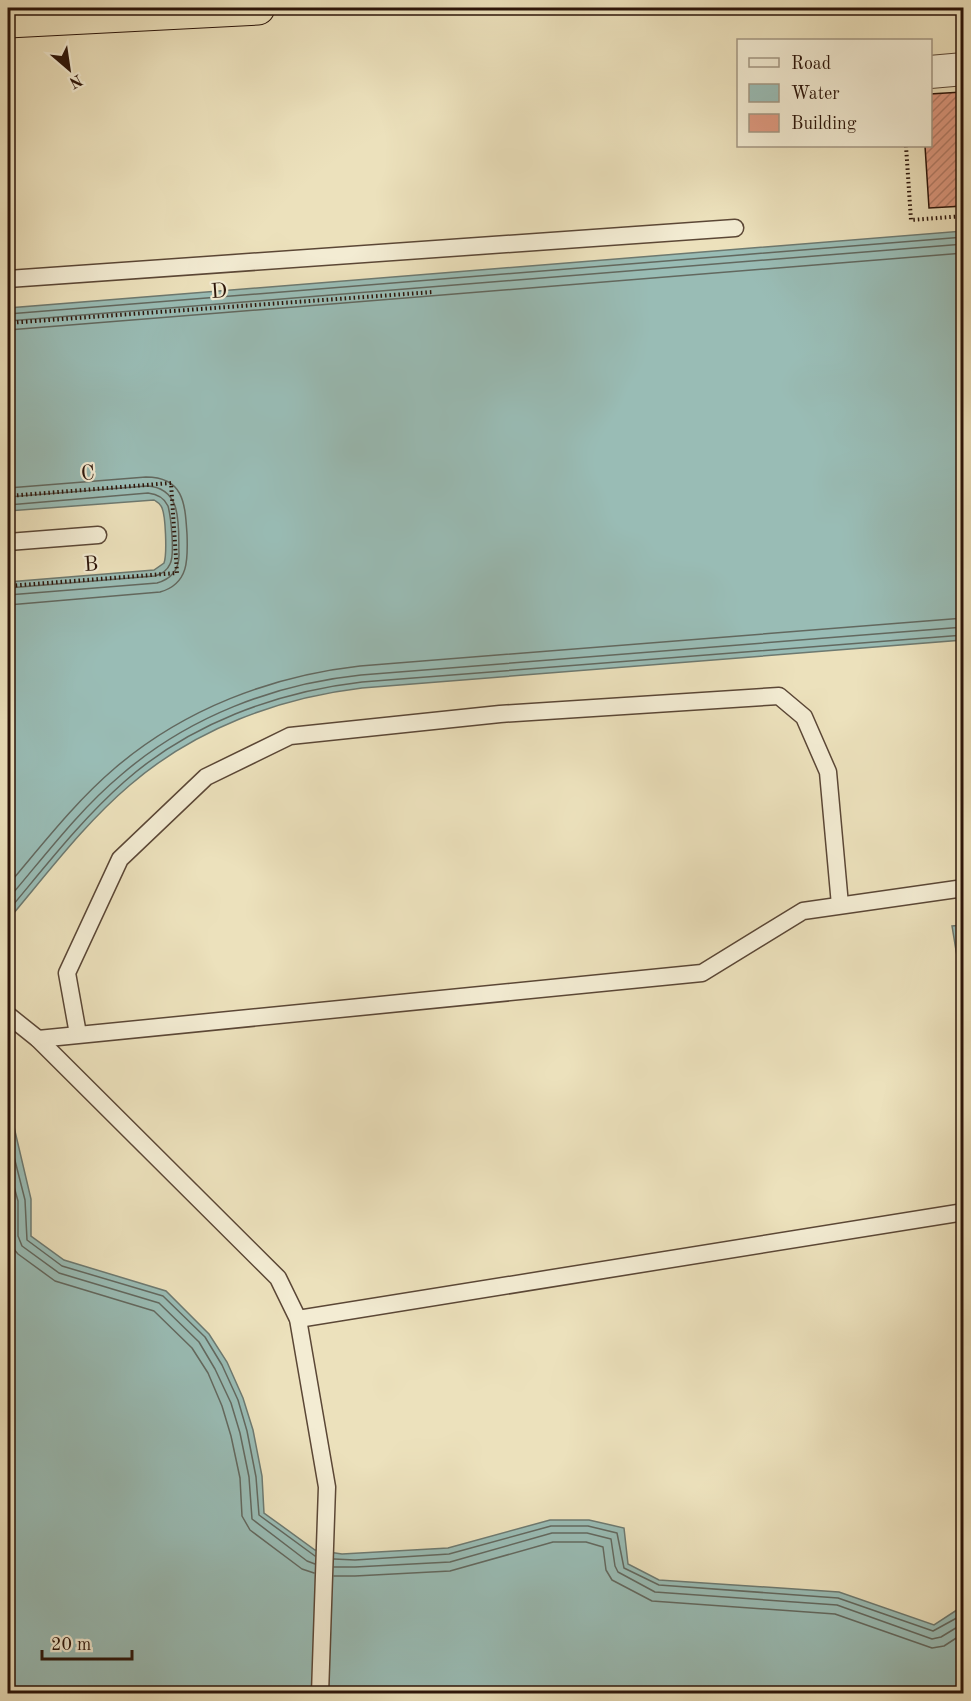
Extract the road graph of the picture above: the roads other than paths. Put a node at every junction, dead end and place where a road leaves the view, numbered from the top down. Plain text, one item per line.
1 (258, 8) edge
2 (8, 21) edge
3 (963, 69) edge
4 (932, 72) edge
5 (735, 228) dead end
6 (8, 279) edge
7 (99, 535) dead end
8 (8, 542) edge
9 (963, 888) edge
10 (840, 905) junction
11 (8, 1016) edge
12 (78, 1035) junction
13 (38, 1039) junction
14 (963, 1212) edge
15 (298, 1319) junction
16 (320, 1694) edge

1 - 2 highway
3 - 4 street
5 - 6 lane
7 - 8 lane
9 - 10 lane
10 - 12 lane
10 - 12 lane
11 - 13 lane
12 - 13 lane
13 - 15 lane
14 - 15 lane
15 - 16 lane

